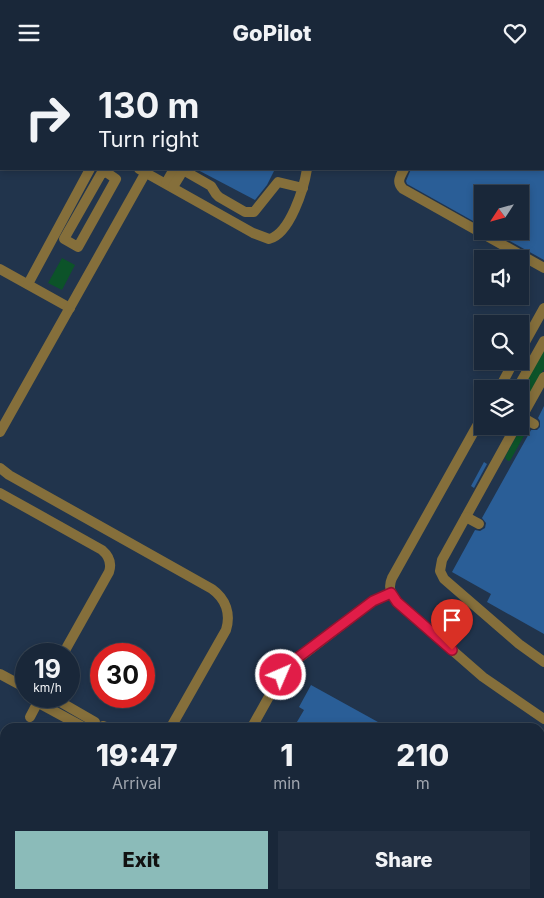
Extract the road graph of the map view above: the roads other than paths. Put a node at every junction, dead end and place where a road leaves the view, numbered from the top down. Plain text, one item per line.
1 (89, 170) edge
2 (107, 170) edge
3 (179, 170) edge
4 (182, 170) edge
5 (307, 170) edge
6 (404, 170) edge
7 (142, 171) edge
8 (169, 185) junction
9 (303, 188) junction
10 (544, 268) edge
11 (0, 269) edge
12 (28, 284) junction
13 (70, 308) junction
14 (544, 308) edge
15 (529, 335) edge
16 (544, 341) edge
17 (544, 377) edge
18 (522, 380) edge
19 (529, 404) edge
20 (529, 422) edge
21 (534, 424) dead end
22 (474, 431) edge
23 (0, 432) edge
24 (511, 435) edge
25 (0, 468) edge
26 (0, 493) edge
27 (466, 517) junction
28 (479, 524) dead end
29 (391, 593) junction
30 (69, 643) edge
31 (544, 662) edge
32 (0, 674) edge
33 (15, 682) edge
34 (33, 708) edge
35 (53, 708) edge
36 (71, 708) edge
37 (30, 717) dead end
38 (544, 719) edge
39 (77, 723) edge
40 (97, 723) edge
41 (173, 723) edge
42 (254, 723) edge

1 - 12 street
2 - 2 street
3 - 8 street
4 - 9 street
5 - 9 street
6 - 10 street
7 - 8 street
7 - 13 street
8 - 9 street
11 - 12 street
12 - 13 street
13 - 23 street
14 - 15 street
16 - 18 street
17 - 19 street
20 - 21 street
22 - 29 street
24 - 27 street
25 - 41 street
26 - 30 street
27 - 28 street
27 - 31 street
29 - 38 street
29 - 42 street
32 - 33 street
34 - 37 street
35 - 39 street
36 - 40 street

